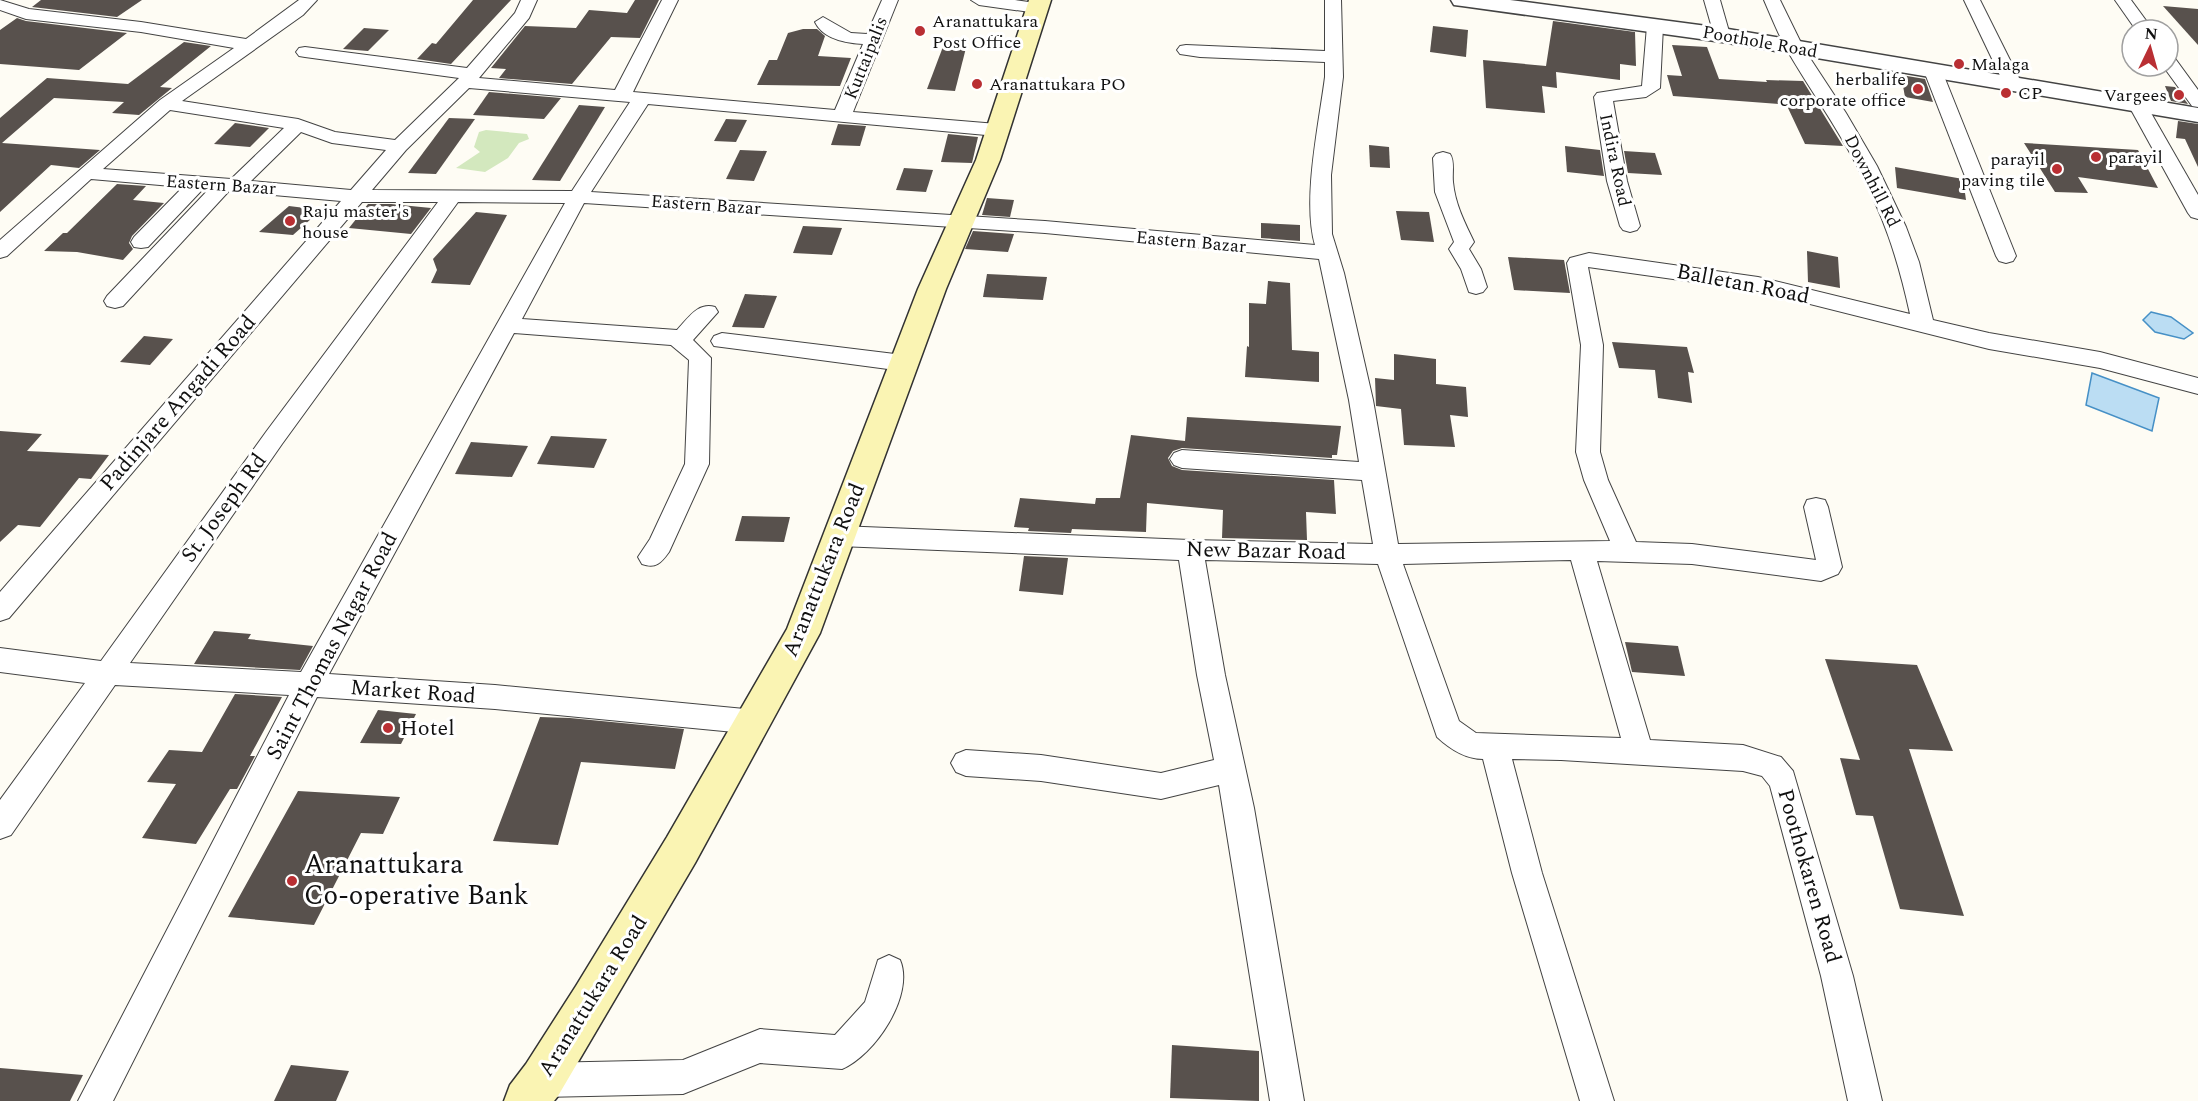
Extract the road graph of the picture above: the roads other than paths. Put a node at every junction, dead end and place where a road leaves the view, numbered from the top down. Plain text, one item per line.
1 (309, 0) edge
2 (530, 0) edge
3 (670, 0) edge
4 (890, 0) edge
5 (979, 0) edge
6 (1333, 0) edge
7 (1462, 0) edge
8 (1712, 0) edge
9 (1772, 0) edge
10 (1972, 0) edge
11 (2123, 0) edge
12 (0, 4) edge
13 (1038, 4) edge
14 (2136, 18) edge
15 (823, 22) dead end
16 (1655, 26) junction
17 (1722, 35) junction
18 (874, 40) junction
19 (249, 45) junction
20 (1795, 49) junction
21 (1185, 50) dead end
22 (305, 52) dead end
23 (1334, 57) junction
24 (1933, 71) junction
25 (2180, 77) edge
26 (469, 78) junction
27 (2013, 84) junction
28 (622, 95) junction
29 (642, 98) junction
30 (2198, 102) edge
31 (166, 105) junction
32 (2138, 105) junction
33 (2198, 115) edge
34 (842, 116) junction
35 (298, 125) junction
36 (997, 130) junction
37 (399, 146) junction
38 (1443, 158) dead end
39 (86, 173) junction
40 (198, 183) junction
41 (231, 184) junction
42 (357, 196) junction
43 (453, 196) junction
44 (579, 197) junction
45 (2198, 213) edge
46 (962, 222) junction
47 (1630, 226) dead end
48 (5, 241) edge
49 (141, 242) dead end
50 (1326, 252) junction
51 (2006, 256) dead end
52 (1476, 287) dead end
53 (115, 301) dead end
54 (707, 312) dead end
55 (508, 325) junction
56 (1923, 325) junction
57 (677, 338) junction
58 (722, 341) dead end
59 (903, 363) junction
60 (2198, 386) edge
61 (1182, 459) dead end
62 (1374, 472) junction
63 (1816, 507) dead end
64 (839, 536) junction
65 (1190, 550) junction
66 (1581, 550) junction
67 (1628, 552) junction
68 (1387, 554) junction
69 (651, 557) dead end
70 (0, 610) edge
71 (0, 660) edge
72 (106, 672) junction
73 (308, 686) junction
74 (755, 722) junction
75 (1494, 746) junction
76 (1639, 752) junction
77 (966, 763) dead end
78 (1230, 769) junction
79 (0, 825) edge
80 (889, 970) dead end
81 (534, 1090) edge
82 (95, 1101) edge
83 (1287, 1101) edge
84 (1597, 1101) edge
85 (1865, 1101) edge

1 - 19 street
2 - 26 street
3 - 28 street
4 - 18 street, Kuttaipalis
5 - 13 street
6 - 23 street
7 - 16 street, Poothole Road
8 - 17 street
9 - 20 street, Downhill Rd
10 - 27 street
11 - 14 street
12 - 19 street
13 - 36 main road, Aranattukara Road
15 - 18 street
16 - 17 street, Poothole Road
16 - 47 street, Indira Road
17 - 20 street, Poothole Road
18 - 34 street, Kuttaipalis
19 - 31 street
20 - 24 street, Poothole Road
20 - 56 street, Downhill Rd
21 - 23 street
22 - 26 street
23 - 50 street
24 - 27 street, Poothole Road
24 - 51 street
25 - 30 street
26 - 28 street
26 - 37 street, Padinjare Angadi Road
27 - 32 street, Poothole Road
28 - 29 street
29 - 34 street
29 - 44 street, Saint Thomas Nagar Road
31 - 35 street
31 - 39 street
32 - 33 street, Poothole Road
32 - 45 street
34 - 36 street
35 - 37 street
35 - 41 street
36 - 46 main road, Aranattukara Road
37 - 42 street, Padinjare Angadi Road
38 - 52 street
39 - 40 street, Eastern Bazar
39 - 48 street
40 - 41 street, Eastern Bazar
40 - 49 street
41 - 42 street, Eastern Bazar
41 - 53 street
42 - 43 street, Eastern Bazar
42 - 70 street, Padinjare Angadi Road
43 - 44 street, Eastern Bazar
43 - 72 street, St. Joseph Rd
44 - 46 street, Eastern Bazar
44 - 55 street, Saint Thomas Nagar Road
46 - 50 street, Eastern Bazar
46 - 59 main road, Aranattukara Road
50 - 62 street
54 - 57 street
55 - 57 street
55 - 73 street, Saint Thomas Nagar Road
56 - 60 street, Balletan Road
56 - 67 street, Balletan Road
57 - 69 street
58 - 59 street
59 - 64 main road, Aranattukara Road
61 - 62 street
62 - 68 street
63 - 67 street, New Bazar Road
64 - 65 street, New Bazar Road
64 - 74 main road, Aranattukara Road
65 - 68 street, New Bazar Road
65 - 78 street
66 - 67 street, New Bazar Road
66 - 68 street, New Bazar Road
66 - 76 street
68 - 75 street, Poothokaren Road
71 - 72 street, Market Road
72 - 73 street, Market Road
72 - 79 street, St. Joseph Rd
73 - 74 street, Market Road
73 - 82 street, Saint Thomas Nagar Road
74 - 81 main road, Aranattukara Road
75 - 76 street, Poothokaren Road
75 - 84 street
76 - 85 street, Poothokaren Road
77 - 78 street
78 - 83 street
80 - 81 street

